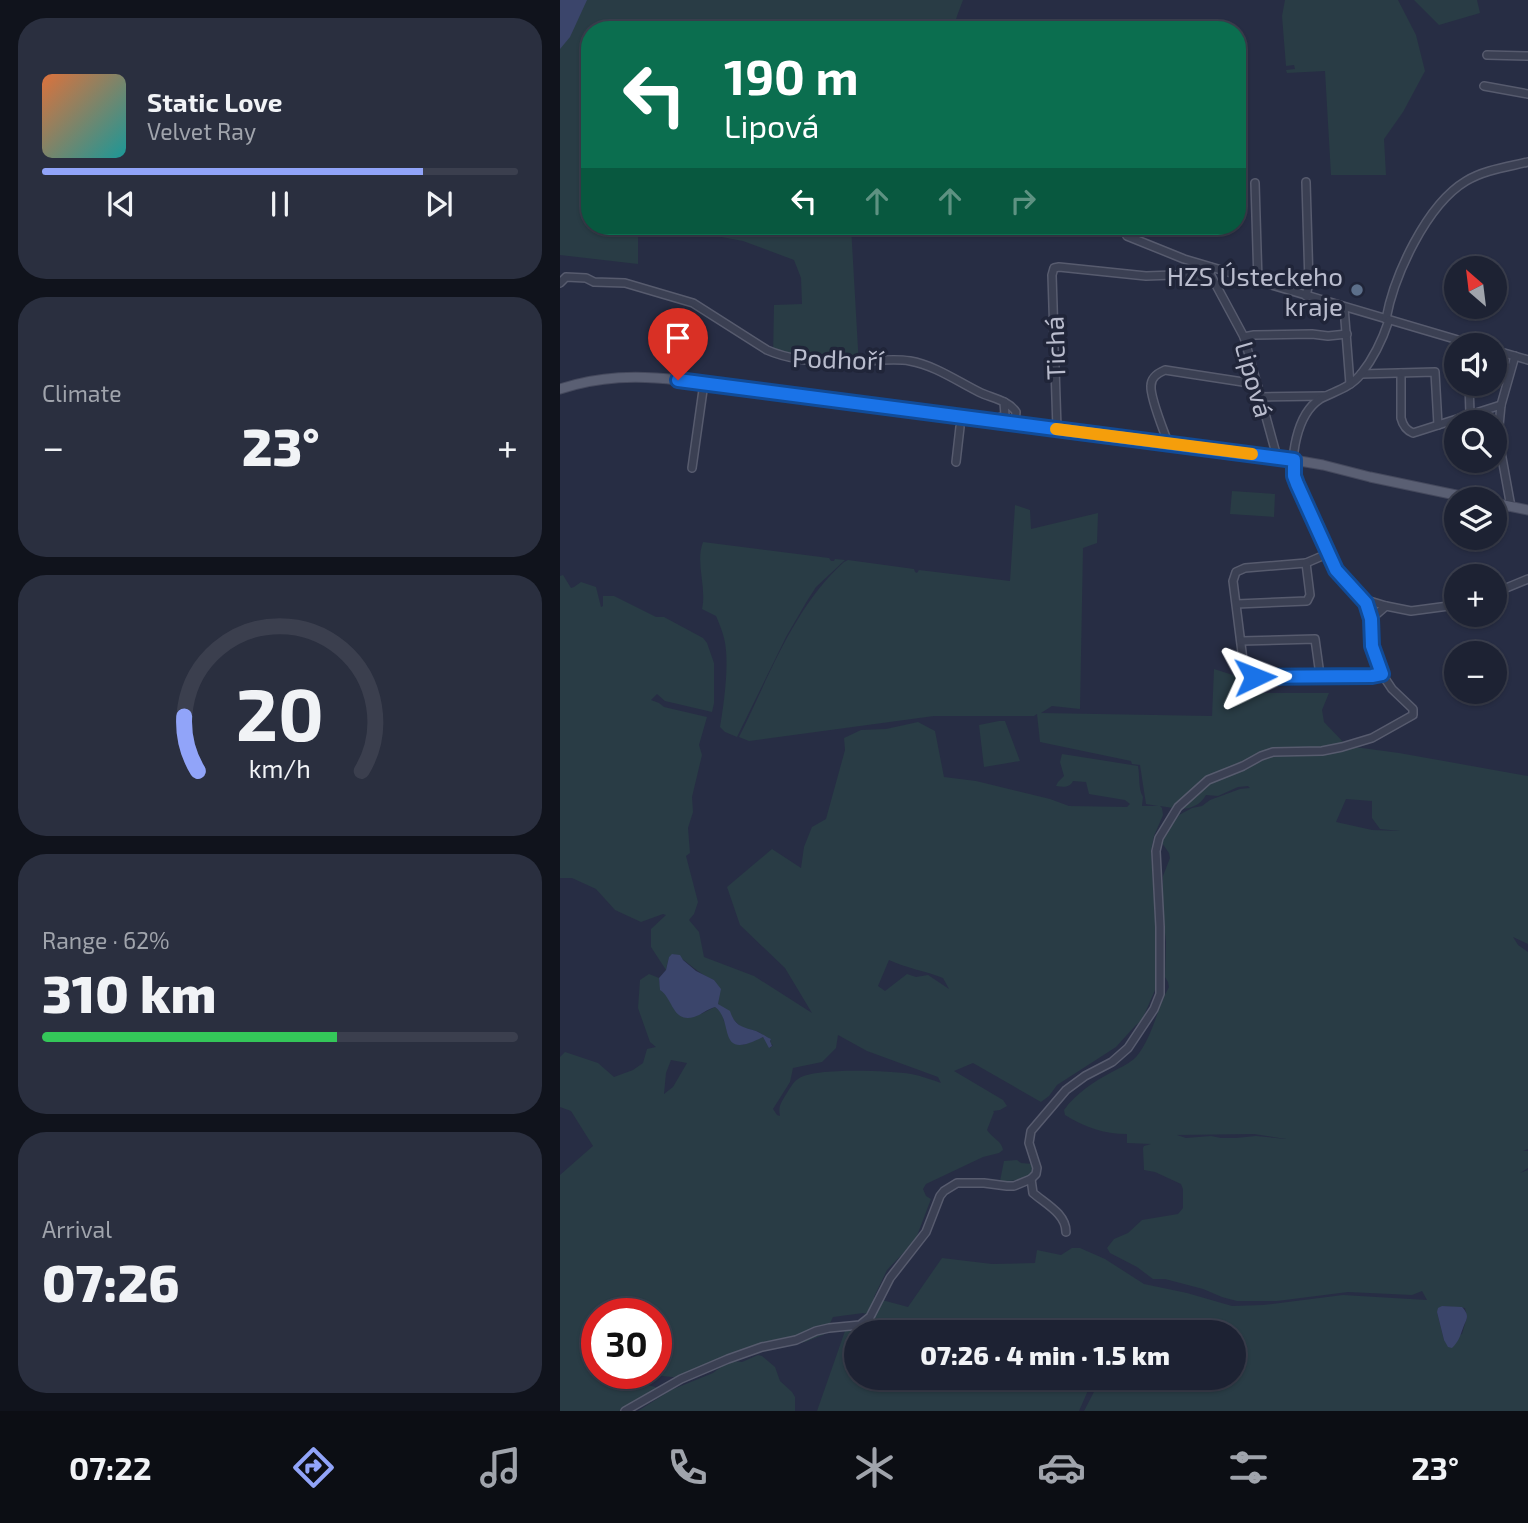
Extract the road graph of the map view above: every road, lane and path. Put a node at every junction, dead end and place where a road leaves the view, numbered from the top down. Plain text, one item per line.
1 (1487, 55) dead end
2 (1528, 55) edge
3 (1484, 86) dead end
4 (1528, 94) edge
5 (1528, 162) edge
6 (1306, 182) dead end
7 (1255, 183) dead end
8 (1127, 236) dead end
9 (1210, 269) junction
10 (1258, 282) junction
11 (560, 283) edge
12 (1306, 296) junction
13 (1344, 307) junction
14 (1387, 320) junction
15 (1347, 334) junction
16 (1444, 336) edge
17 (1244, 337) junction
18 (1507, 354) edge
19 (1515, 356) junction
20 (1528, 360) edge
21 (1401, 373) junction
22 (1361, 374) junction
23 (704, 383) junction
24 (1256, 384) junction
25 (1350, 384) junction
26 (560, 389) edge
27 (1328, 396) junction
28 (1260, 397) junction
29 (1004, 402) junction
30 (1501, 405) junction
31 (1484, 410) edge
32 (995, 420) junction
33 (1015, 423) junction
34 (1444, 423) edge
35 (1438, 425) junction
36 (960, 427) dead end
37 (1057, 429) junction
38 (1168, 443) junction
39 (1277, 457) junction
40 (1294, 460) junction
41 (956, 462) dead end
42 (692, 468) dead end
43 (1444, 493) edge
44 (1507, 506) edge
45 (1511, 507) junction
46 (1528, 510) edge
47 (1327, 554) junction
48 (1306, 563) junction
49 (1528, 579) edge
50 (1507, 588) edge
51 (1363, 599) junction
52 (1237, 604) junction
53 (1386, 606) junction
54 (1444, 607) edge
55 (1371, 619) junction
56 (1241, 641) junction
57 (1382, 674) junction
58 (1320, 676) junction
59 (1031, 1179) junction
60 (1014, 1186) junction
61 (1033, 1193) junction
62 (1066, 1232) dead end
63 (625, 1411) edge

1 - 2 street
3 - 4 street
5 - 14 street
6 - 12 street
7 - 10 street
8 - 9 street
9 - 10 street
9 - 17 street, Lipová
9 - 37 street, Tichá
10 - 12 street
11 - 29 street, Podhoří
12 - 13 street
13 - 14 street
13 - 15 street
14 - 16 street
14 - 22 street
15 - 17 street
15 - 25 street
17 - 24 street, Lipová
18 - 19 street
19 - 20 street
19 - 30 street
21 - 22 street
21 - 35 street
21 - 35 street
22 - 25 street
23 - 26 main road
23 - 32 main road
23 - 42 street
24 - 28 street, Lipová
24 - 38 street
25 - 27 street
27 - 28 street
27 - 40 street
28 - 39 street, Lipová
29 - 32 street
29 - 33 street
30 - 31 street
30 - 45 street
32 - 33 main road
33 - 37 main road
34 - 35 street
36 - 41 street
37 - 38 main road
38 - 39 main road
39 - 40 main road
40 - 43 main road
40 - 47 street
44 - 45 main road
45 - 46 main road
47 - 48 street
47 - 51 street
48 - 52 street
48 - 52 street
49 - 50 street
51 - 53 street
51 - 55 street
52 - 56 street
53 - 54 street
53 - 55 street
55 - 57 street
56 - 58 street
56 - 58 street
57 - 58 street
57 - 59 street
59 - 60 street
59 - 61 street
60 - 61 street
60 - 63 street
61 - 62 street

